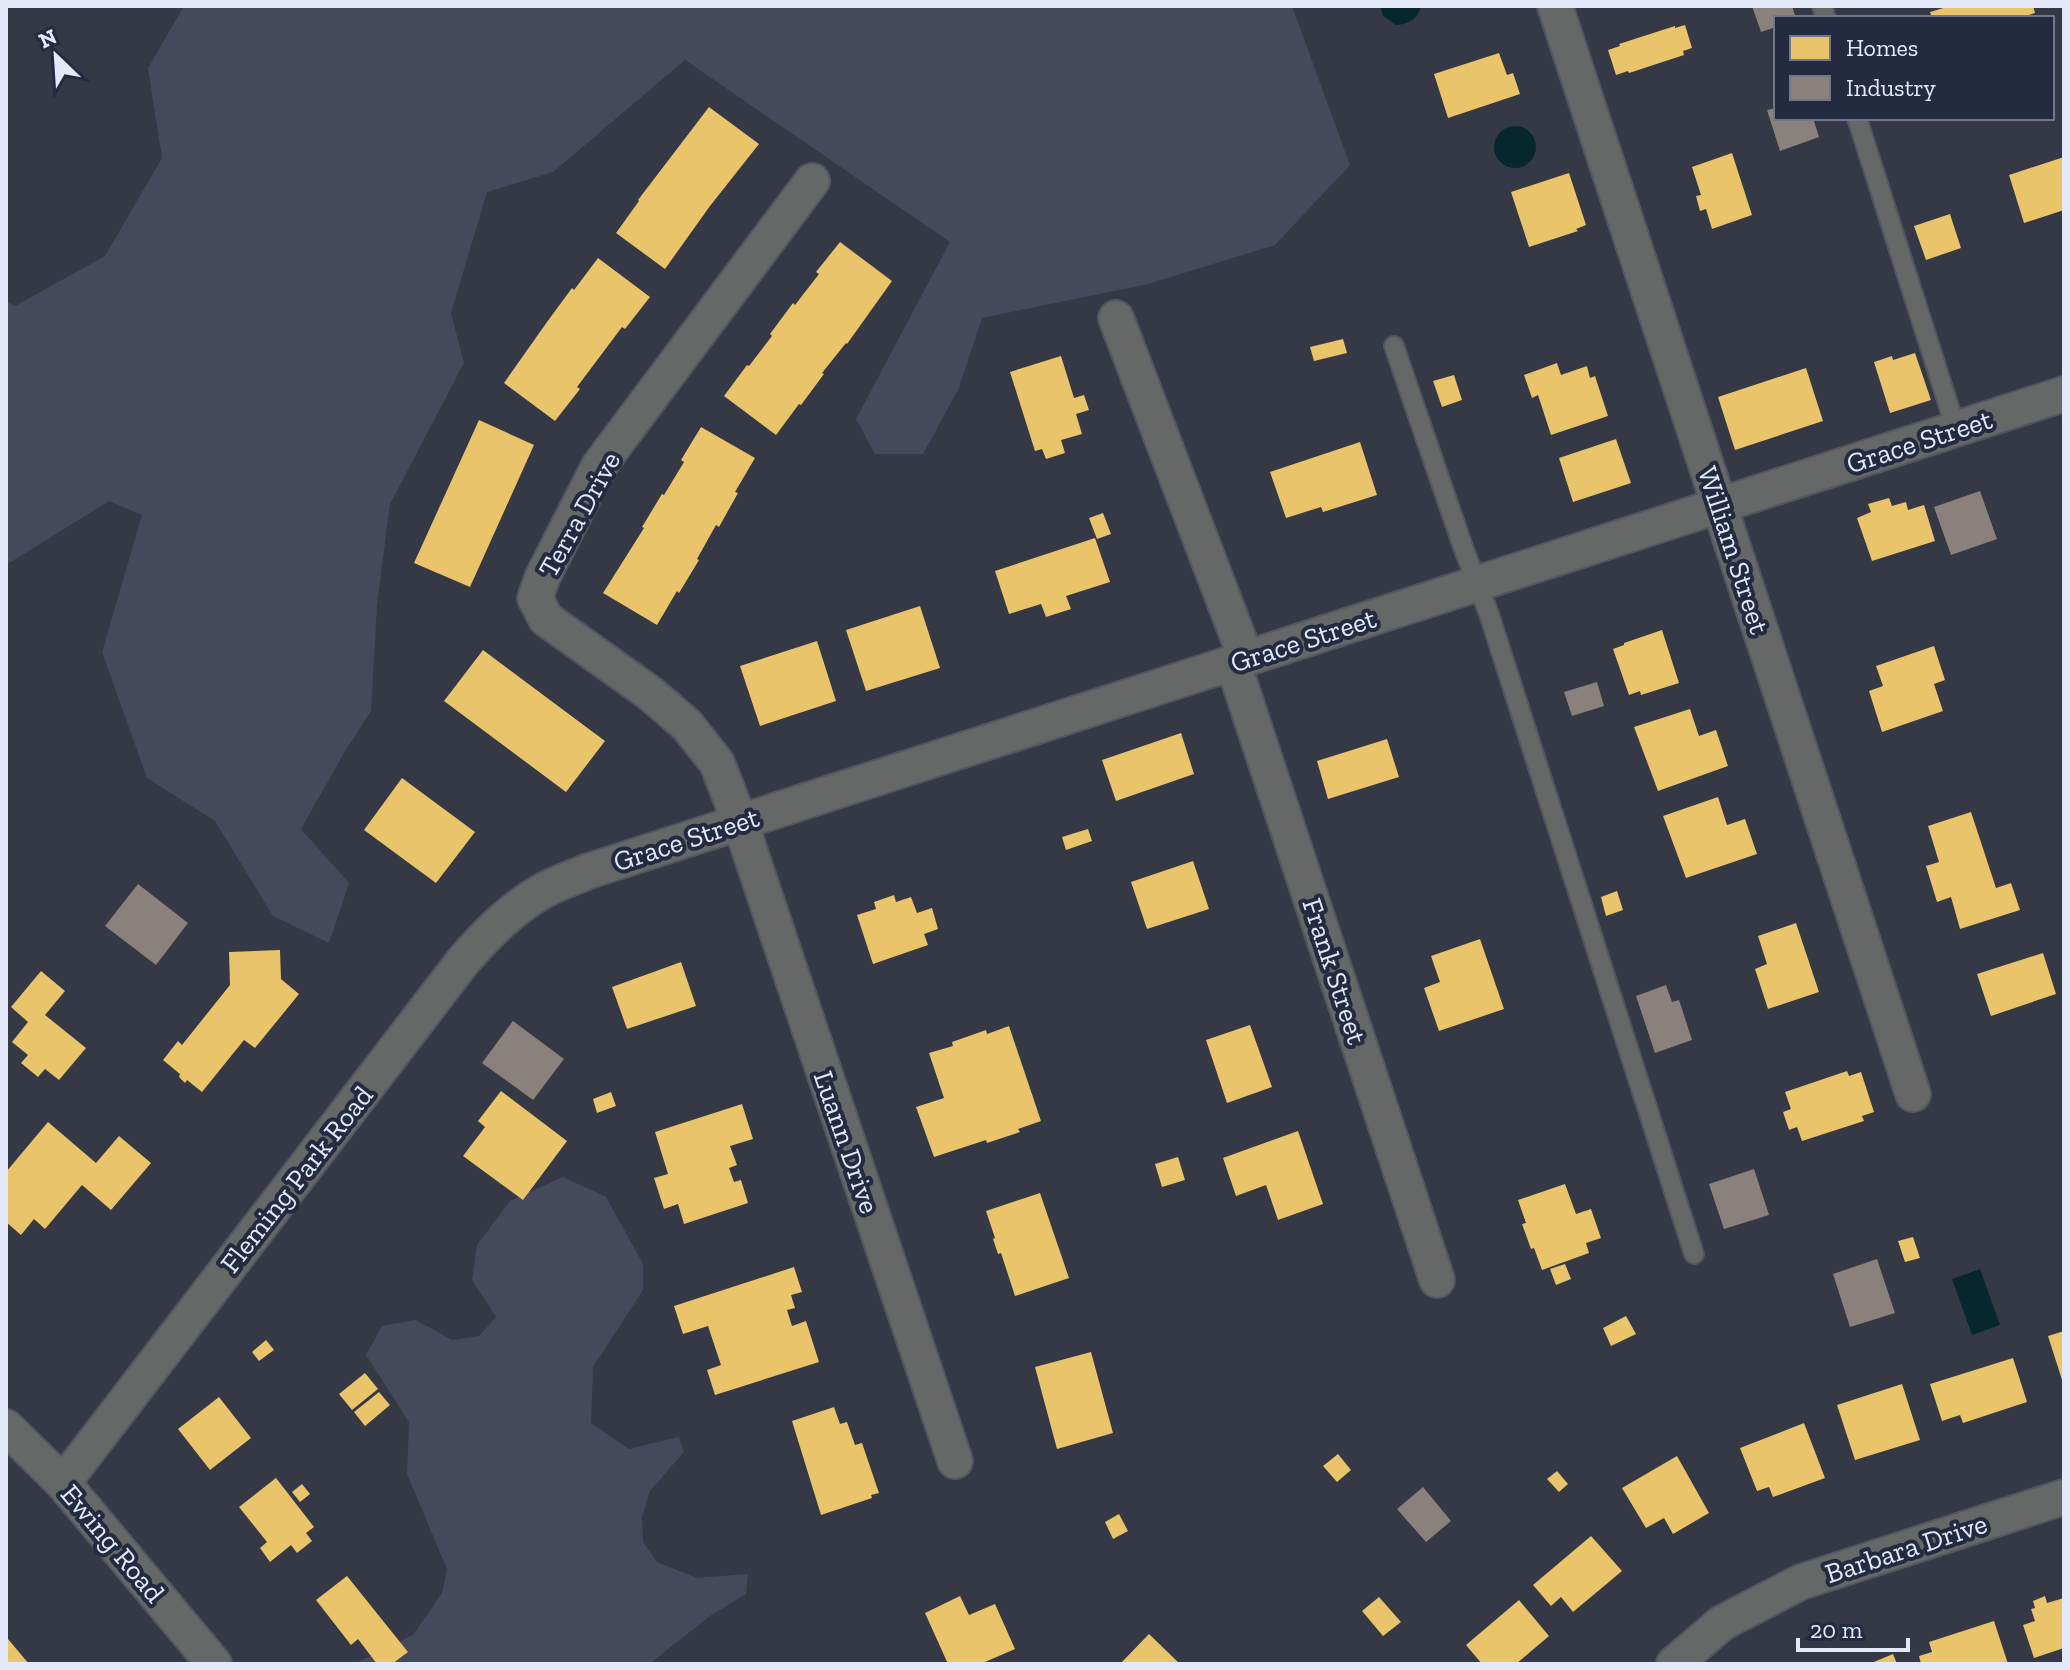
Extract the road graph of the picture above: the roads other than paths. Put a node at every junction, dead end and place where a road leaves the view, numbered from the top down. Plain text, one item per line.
1 (1555, 6) edge
2 (1858, 120) edge
3 (812, 181) dead end
4 (1116, 318) dead end
5 (1394, 346) dead end
6 (2064, 394) edge
7 (1956, 429) junction
8 (1719, 505) junction
9 (1477, 583) junction
10 (1240, 660) junction
11 (740, 822) junction
12 (543, 890) joint
13 (1913, 1094) dead end
14 (1694, 1254) dead end
15 (1437, 1280) dead end
16 (6, 1427) edge
17 (955, 1461) dead end
18 (63, 1483) junction
19 (2064, 1497) edge
20 (214, 1664) edge
21 (1674, 1664) edge

1 - 8 street, William Street
2 - 7 lane
3 - 11 street, Terra Drive
4 - 10 street, Frank Street
5 - 9 lane
6 - 7 street, Grace Street
7 - 8 street, Grace Street
8 - 9 street, Grace Street
8 - 13 street, William Street
9 - 10 street, Grace Street
9 - 14 lane
10 - 11 street, Grace Street
10 - 15 street, Frank Street
11 - 12 street, Grace Street
11 - 17 street, Luann Drive
12 - 18 street, Fleming Park Road
16 - 18 street, Ewing Road
18 - 20 street, Ewing Road
19 - 21 street, Barbara Drive

